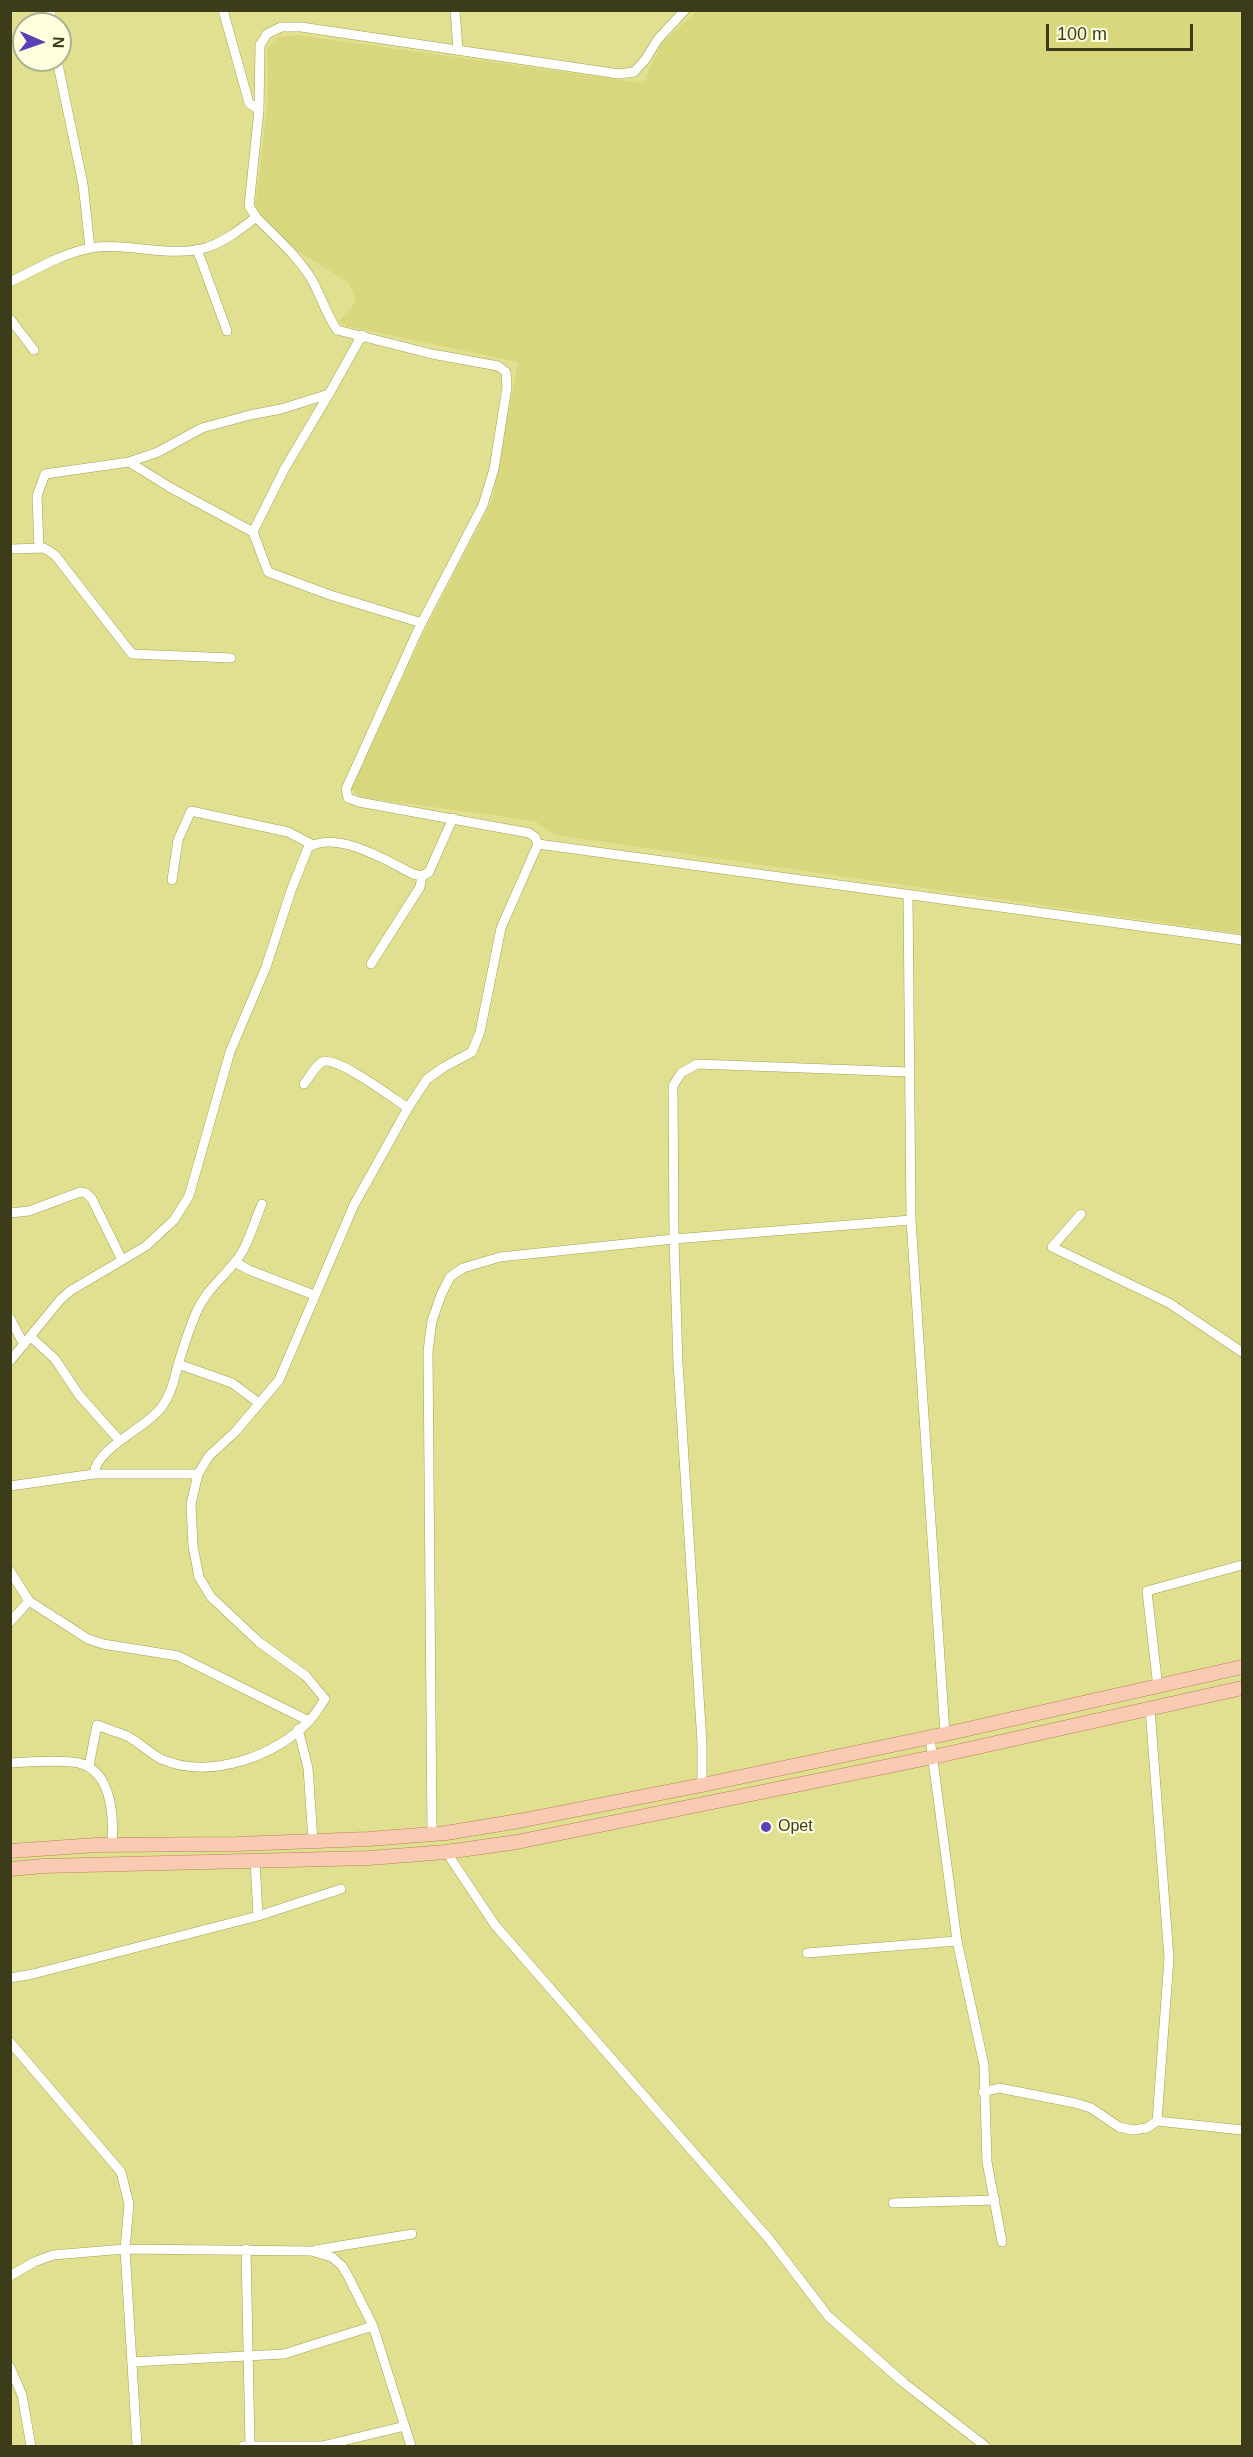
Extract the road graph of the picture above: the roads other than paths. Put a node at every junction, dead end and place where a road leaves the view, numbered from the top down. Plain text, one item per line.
1 (223, 10) edge
2 (455, 10) edge
3 (685, 10) edge
4 (459, 49) junction
5 (60, 72) edge
6 (259, 110) junction
7 (255, 217) junction
8 (90, 248) junction
9 (197, 249) junction
10 (10, 282) edge
11 (10, 319) edge
12 (226, 331) dead end
13 (362, 335) junction
14 (34, 350) dead end
15 (329, 394) junction
16 (129, 462) junction
17 (253, 532) junction
18 (39, 548) junction
19 (10, 549) edge
20 (422, 622) junction
21 (231, 658) dead end
22 (453, 818) junction
23 (538, 844) junction
24 (313, 845) junction
25 (422, 876) junction
26 (172, 880) dead end
27 (908, 895) junction
28 (1242, 940) edge
29 (371, 964) dead end
30 (909, 1072) junction
31 (304, 1084) dead end
32 (408, 1108) junction
33 (262, 1204) dead end
34 (10, 1214) edge
35 (1081, 1214) dead end
36 (911, 1220) junction
37 (674, 1239) junction
38 (122, 1260) junction
39 (235, 1262) junction
40 (314, 1295) junction
41 (10, 1318) edge
42 (27, 1341) junction
43 (1242, 1352) edge
44 (10, 1361) edge
45 (178, 1364) junction
46 (259, 1403) junction
47 (120, 1441) junction
48 (94, 1474) junction
49 (198, 1474) junction
50 (10, 1486) edge
51 (1242, 1565) edge
52 (10, 1571) edge
53 (29, 1601) junction
54 (10, 1622) edge
55 (1242, 1667) edge
56 (1158, 1688) junction
57 (1242, 1688) edge
58 (1150, 1709) junction
59 (309, 1721) junction
60 (298, 1729) junction
61 (945, 1734) junction
62 (930, 1738) junction
63 (933, 1757) junction
64 (10, 1763) edge
65 (89, 1766) junction
66 (702, 1785) junction
67 (432, 1834) junction
68 (313, 1841) junction
69 (112, 1845) junction
70 (10, 1851) edge
71 (449, 1852) junction
72 (255, 1861) junction
73 (10, 1869) edge
74 (341, 1889) dead end
75 (258, 1916) junction
76 (957, 1941) junction
77 (807, 1953) dead end
78 (10, 1978) edge
79 (10, 2042) edge
80 (20, 2052) junction
81 (10, 2057) edge
82 (983, 2092) junction
83 (1157, 2121) junction
84 (1242, 2130) edge
85 (995, 2200) junction
86 (894, 2203) dead end
87 (412, 2234) dead end
88 (1002, 2242) dead end
89 (125, 2249) junction
90 (246, 2249) junction
91 (311, 2251) junction
92 (10, 2276) edge
93 (373, 2326) junction
94 (247, 2356) junction
95 (132, 2362) junction
96 (10, 2367) edge
97 (405, 2426) junction
98 (31, 2446) edge
99 (137, 2446) edge
100 (248, 2446) edge
101 (411, 2446) edge
102 (985, 2446) edge

1 - 6 street
2 - 4 street
3 - 4 street
4 - 6 street
5 - 8 street
6 - 7 street
7 - 9 street
7 - 13 street
8 - 9 street
8 - 10 street
9 - 12 street
11 - 14 street
13 - 15 street
13 - 20 street
15 - 16 street
15 - 17 street
16 - 17 street
16 - 18 street
17 - 20 street
18 - 19 street
18 - 21 street
20 - 22 street
22 - 23 street
22 - 25 street
23 - 27 street
23 - 32 street
24 - 25 street
24 - 26 street
24 - 38 street
25 - 29 street
27 - 28 street
27 - 30 street
30 - 36 street
30 - 37 street
31 - 32 street
32 - 40 street
33 - 39 street
34 - 38 street
35 - 43 street
36 - 37 street
36 - 61 street
37 - 66 street
37 - 67 street
38 - 42 street
39 - 40 street
39 - 45 street
40 - 46 street
41 - 42 street
42 - 44 street
42 - 47 street
45 - 46 street
45 - 47 street
46 - 49 street
47 - 48 street
48 - 49 street
48 - 50 street
49 - 59 street
51 - 56 street
52 - 53 street
53 - 54 street
53 - 59 street
55 - 56 main road
56 - 61 main road
57 - 58 main road
58 - 63 main road
58 - 83 street
59 - 60 street
60 - 65 street
60 - 68 street
61 - 62 main road
62 - 63 street
62 - 66 main road
63 - 71 main road
63 - 76 street
64 - 65 street
65 - 69 street
66 - 67 main road
67 - 68 main road
68 - 69 main road
69 - 70 main road
71 - 72 main road
71 - 102 street
72 - 73 main road
72 - 75 street
74 - 75 street
75 - 78 street
76 - 77 street
76 - 82 street
79 - 80 street
80 - 81 street
80 - 89 street
82 - 83 street
82 - 85 street
83 - 84 street
85 - 86 street
85 - 88 street
87 - 91 street
89 - 90 street
89 - 92 street
89 - 95 street
90 - 91 street
90 - 94 street
91 - 93 street
93 - 94 street
93 - 97 street
94 - 95 street
94 - 100 street
95 - 99 street
96 - 98 street
97 - 100 street
97 - 101 street

